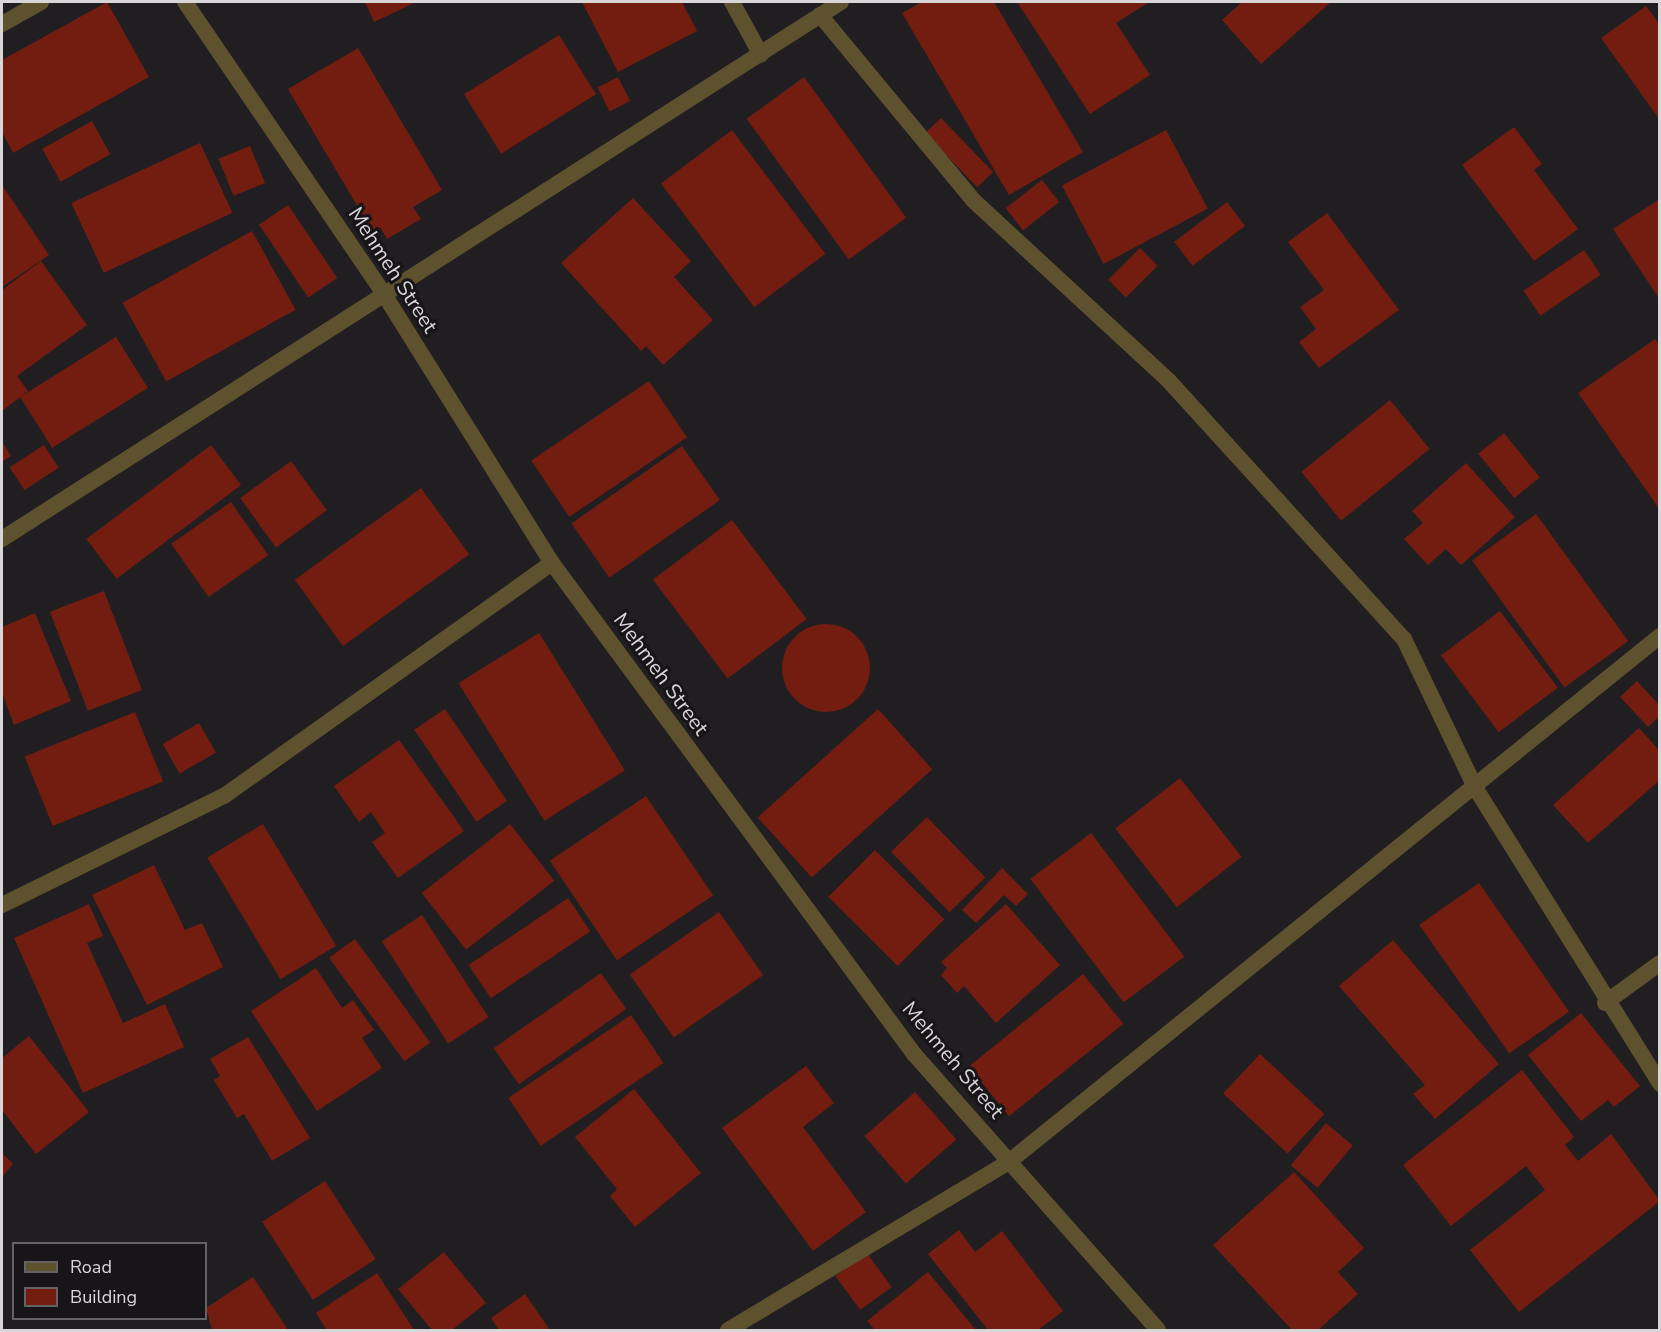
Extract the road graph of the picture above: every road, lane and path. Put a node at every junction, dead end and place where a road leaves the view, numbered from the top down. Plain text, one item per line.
1 (41, 2) edge
2 (185, 2) edge
3 (732, 2) edge
4 (842, 2) edge
5 (820, 15) junction
6 (2, 24) edge
7 (761, 55) junction
8 (382, 291) junction
9 (2, 539) edge
10 (552, 563) junction
11 (1659, 636) edge
12 (1476, 789) junction
13 (2, 905) edge
14 (1659, 963) edge
15 (1605, 1003) junction
16 (1659, 1084) edge
17 (1010, 1161) junction
18 (728, 1330) edge
19 (1158, 1330) edge

1 - 6 street
2 - 8 street, Mehmeh Street
3 - 7 street
4 - 5 street
5 - 7 street
5 - 12 street
7 - 8 street
8 - 9 street
8 - 10 street, Mehmeh Street
10 - 13 street
10 - 17 street, Mehmeh Street
11 - 12 street
12 - 15 street
12 - 17 street
14 - 15 street
15 - 16 street
17 - 18 street
17 - 19 street, Mehmeh Street

